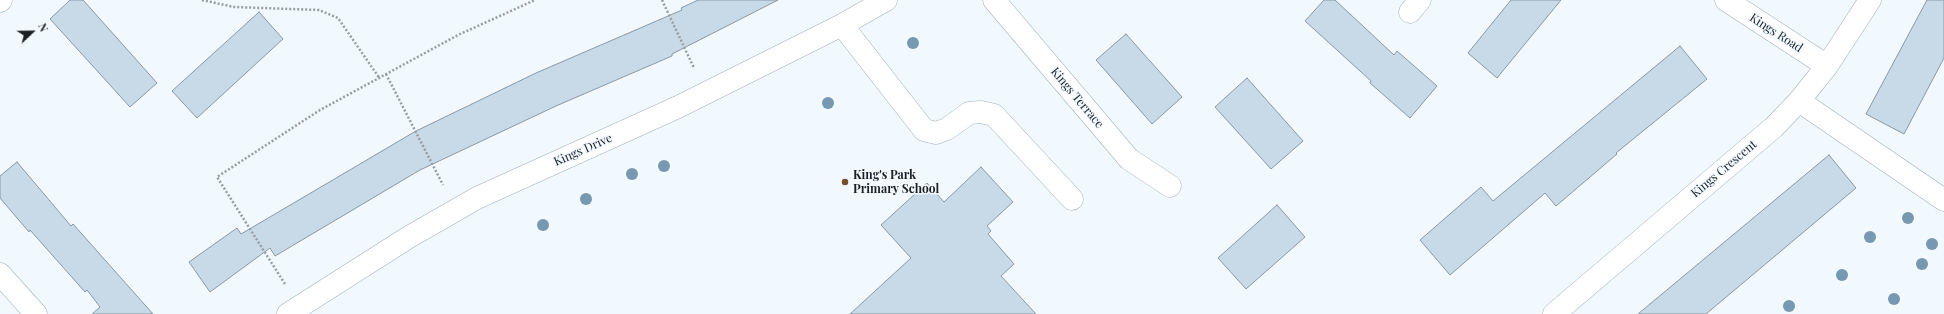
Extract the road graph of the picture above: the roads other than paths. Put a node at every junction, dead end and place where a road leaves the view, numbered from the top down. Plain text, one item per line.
1 (886, 0) edge
2 (994, 0) edge
3 (1726, 0) edge
4 (1870, 0) edge
5 (842, 26) junction
6 (1827, 66) junction
7 (1799, 101) junction
8 (1170, 186) dead end
9 (1072, 199) dead end
10 (1944, 200) edge
11 (0, 274) edge
12 (36, 314) edge
13 (288, 314) edge
14 (1554, 314) edge

1 - 5 street, Kings Drive
2 - 8 street, Kings Terrace
3 - 6 street, Kings Road
4 - 6 street, Kings Crescent
5 - 9 street
5 - 13 street, Kings Drive
6 - 7 street, Kings Crescent
7 - 10 street
7 - 14 street, Kings Crescent
11 - 12 street

